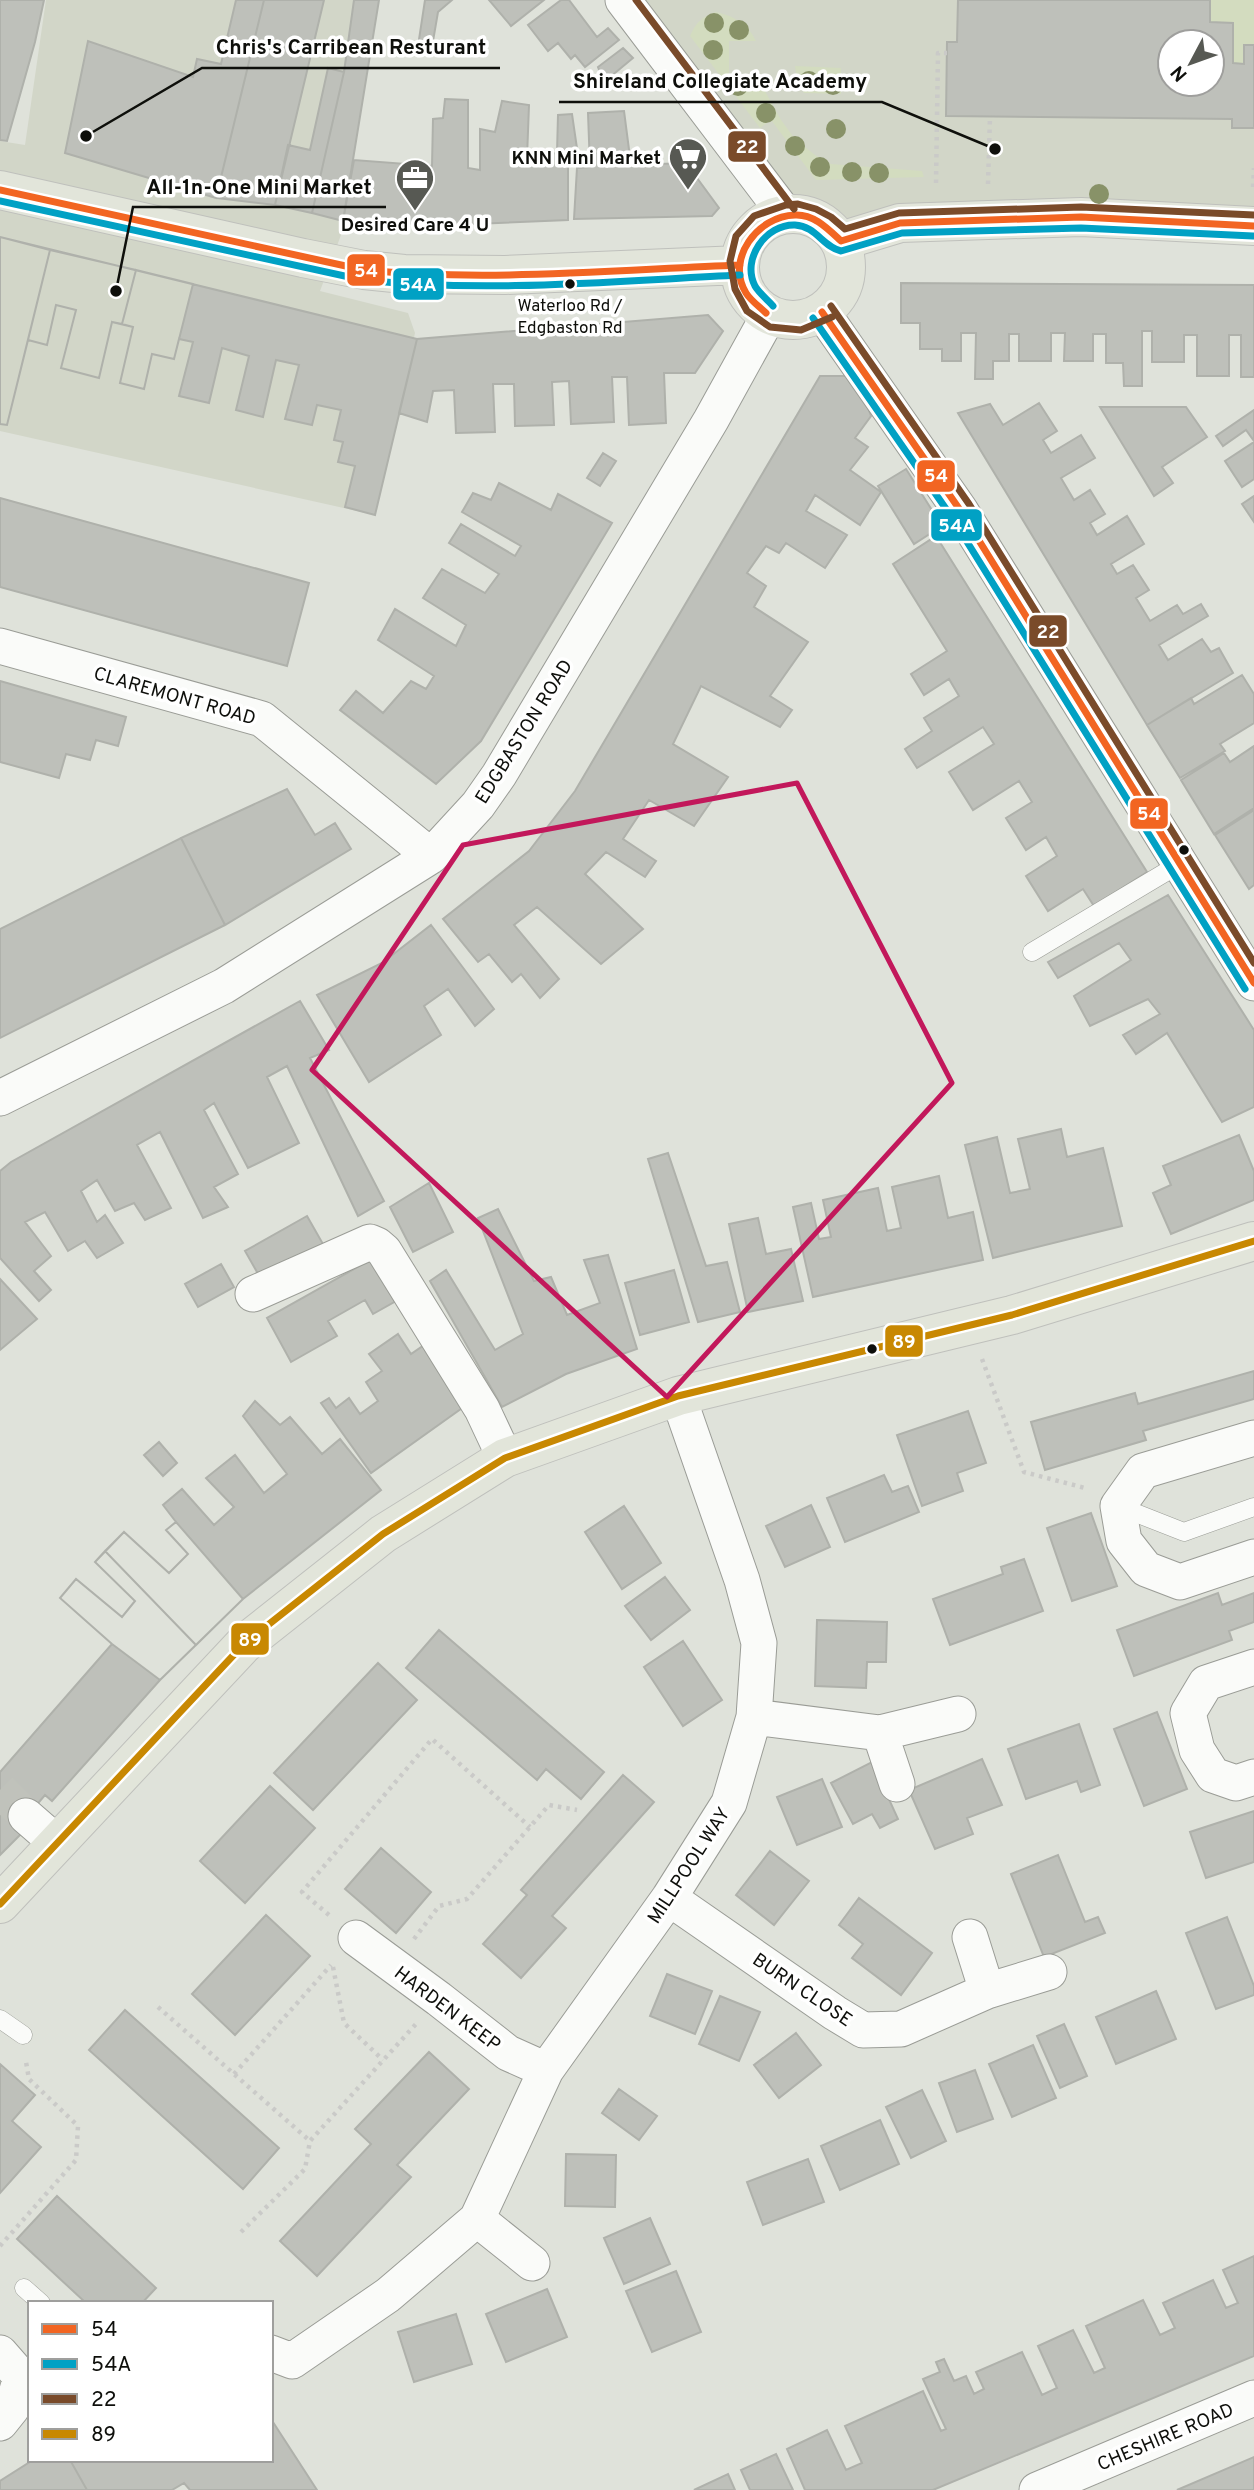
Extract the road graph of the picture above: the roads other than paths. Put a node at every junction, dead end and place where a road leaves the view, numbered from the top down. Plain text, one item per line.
1 (623, 0) edge
2 (0, 190) edge
3 (786, 215) junction
4 (1254, 226) edge
5 (841, 241) junction
6 (740, 265) junction
7 (822, 312) junction
8 (769, 315) junction
9 (0, 646) edge
10 (430, 856) junction
11 (1181, 863) junction
12 (1032, 952) dead end
13 (1254, 983) edge
14 (0, 1098) edge
15 (1254, 1241) edge
16 (253, 1294) dead end
17 (678, 1396) junction
18 (1254, 1438) edge
19 (505, 1458) junction
20 (1121, 1502) junction
21 (1254, 1507) edge
22 (1254, 1558) edge
23 (1254, 1667) edge
24 (958, 1714) dead end
25 (754, 1717) junction
26 (880, 1733) junction
27 (1254, 1777) edge
28 (897, 1784) dead end
29 (26, 1816) tunnel mouth
30 (57, 1843) junction
31 (669, 1898) junction
32 (0, 1904) edge
33 (970, 1937) dead end
34 (356, 1938) road end
35 (1049, 1972) dead end
36 (986, 1991) junction
37 (0, 2019) edge
38 (23, 2035) road end
39 (546, 2070) junction
40 (477, 2219) junction
41 (532, 2263) dead end
42 (24, 2288) dead end
43 (39, 2301) edge
44 (273, 2354) edge
45 (17, 2368) edge
46 (1254, 2398) edge
47 (0, 2423) edge
48 (1037, 2490) edge

1 - 3 street
2 - 6 main road
3 - 5 main road
3 - 6 main road
4 - 5 main road
5 - 7 main road
6 - 8 main road
7 - 8 main road
7 - 11 street
8 - 10 street, EDGBASTON ROAD
9 - 10 street, CLAREMONT ROAD
10 - 14 street, EDGBASTON ROAD
11 - 12 lane
11 - 13 street
15 - 17 main road
16 - 19 street
17 - 19 main road
17 - 25 street, MILLPOOL WAY
18 - 20 street
19 - 30 main road
20 - 21 lane
20 - 22 street
23 - 27 street
24 - 26 street
25 - 26 street
25 - 31 street, MILLPOOL WAY
26 - 28 street
29 - 30 street
30 - 32 main road
31 - 36 street, BURN CLOSE
31 - 39 street, MILLPOOL WAY
33 - 36 street
34 - 39 street, HARDEN KEEP
35 - 36 street, BURN CLOSE
37 - 38 lane
39 - 40 street, MILLPOOL WAY
40 - 41 street
40 - 44 street, MILLPOOL WAY
42 - 43 lane
45 - 47 street
46 - 48 street, CHESHIRE ROAD

